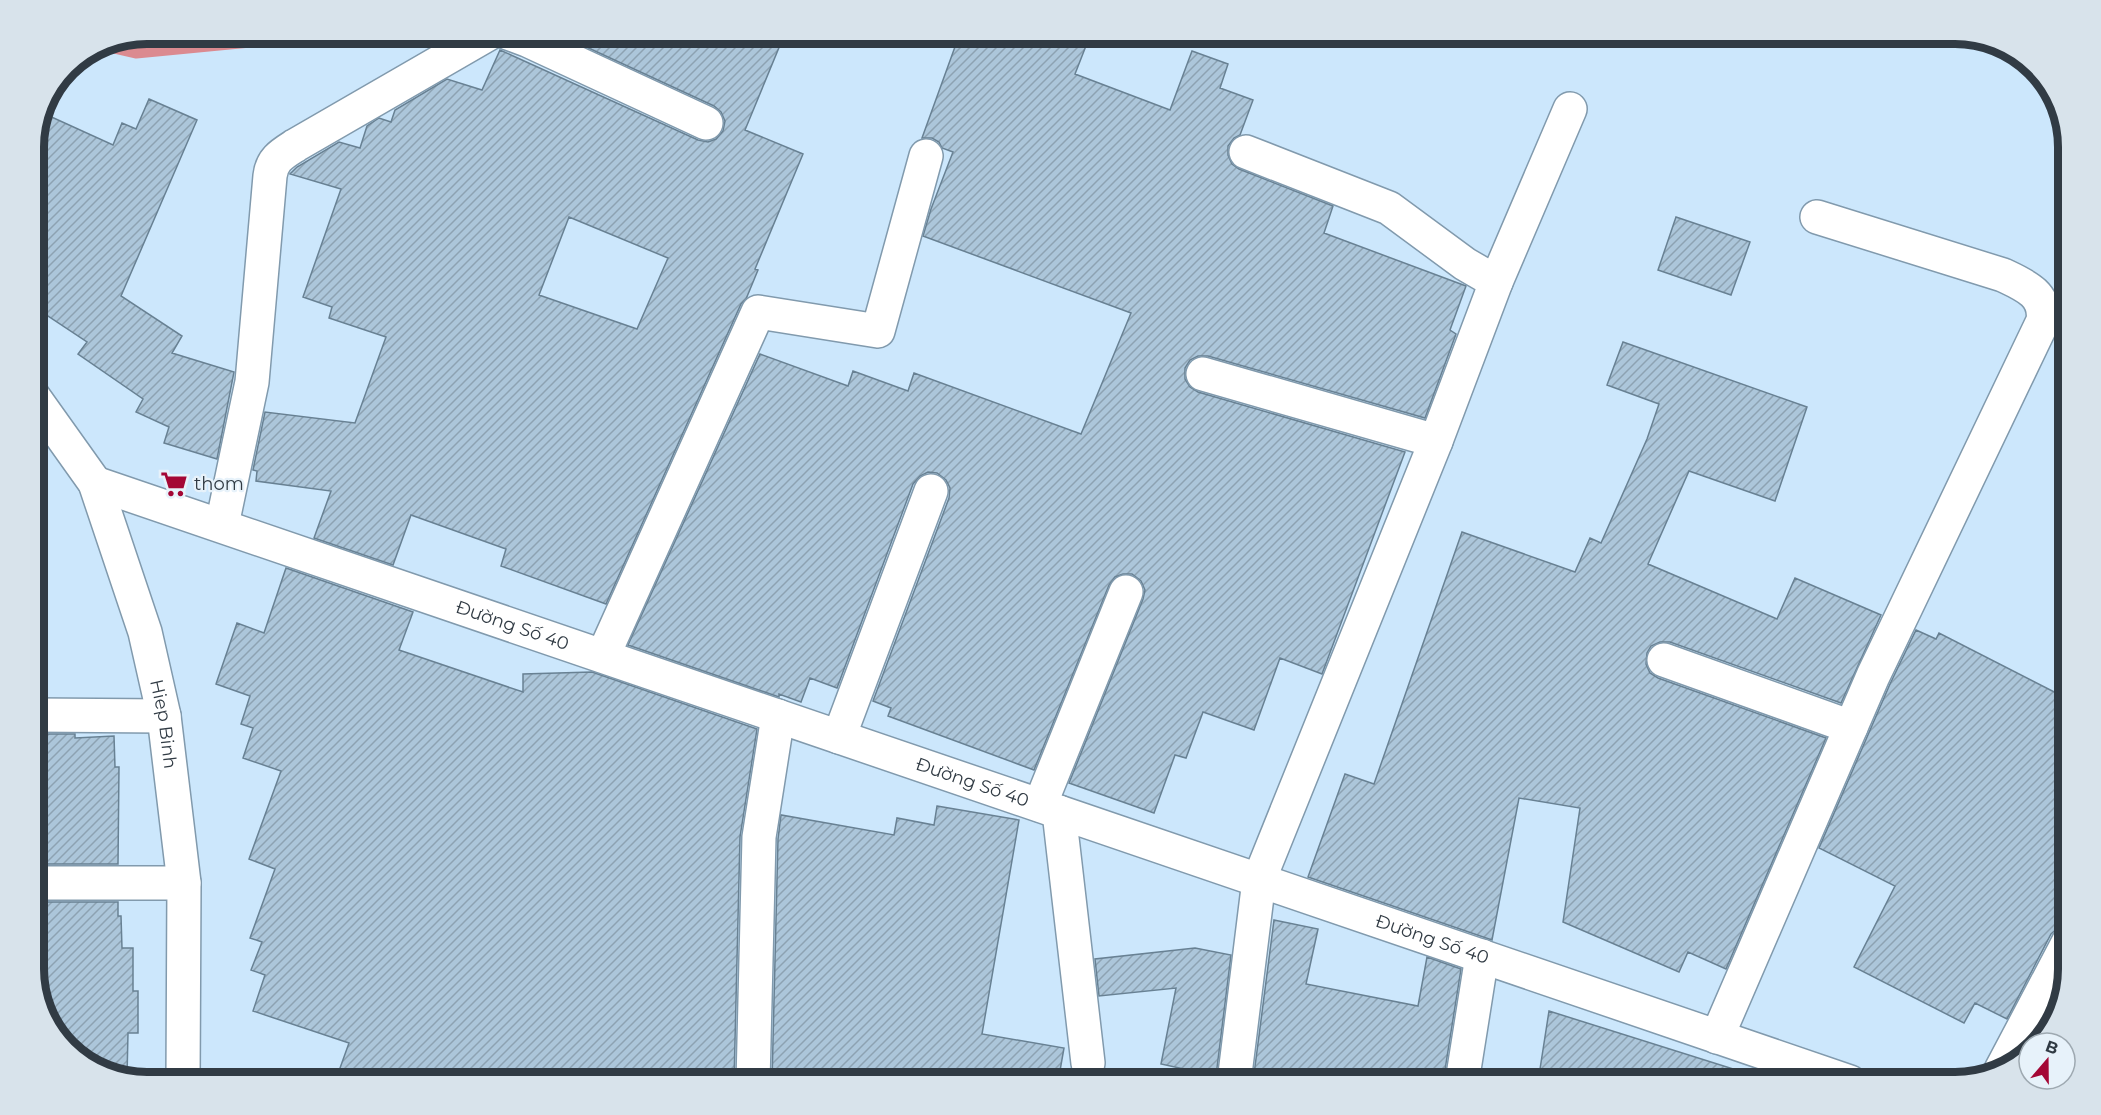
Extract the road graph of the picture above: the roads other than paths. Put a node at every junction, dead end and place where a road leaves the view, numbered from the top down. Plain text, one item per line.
1 (471, 44) edge
2 (536, 44) edge
3 (1570, 109) dead end
4 (706, 123) dead end
5 (1246, 152) dead end
6 (926, 156) dead end
7 (1817, 217) dead end
8 (1496, 282) junction
9 (1203, 374) dead end
10 (44, 411) edge
11 (1436, 441) junction
12 (95, 483) junction
13 (931, 491) dead end
14 (222, 525) junction
15 (1126, 592) dead end
16 (603, 656) junction
17 (1664, 660) dead end
18 (44, 715) edge
19 (165, 716) junction
20 (778, 716) junction
21 (1851, 728) junction
22 (839, 736) junction
23 (1049, 808) junction
24 (1259, 880) junction
25 (44, 883) edge
26 (184, 883) junction
27 (1482, 956) junction
28 (2058, 962) edge
29 (1717, 1037) junction
30 (2008, 1056) edge
31 (1088, 1062) dead end
32 (183, 1072) edge
33 (753, 1072) edge
34 (1235, 1072) edge
35 (1464, 1072) edge
36 (1820, 1072) edge

1 - 14 street
2 - 4 street
3 - 8 street
5 - 8 street
6 - 16 street
7 - 21 street
8 - 11 street
9 - 11 street
10 - 12 street, Hiep Binh
11 - 24 street
12 - 14 street, Đường Số 40
12 - 19 street, Hiep Binh
13 - 22 street
14 - 16 street, Đường Số 40
15 - 23 street
16 - 20 street, Đường Số 40
17 - 21 street
18 - 19 street
19 - 26 street, Hiep Binh
20 - 22 street, Đường Số 40
20 - 33 street
21 - 29 street
22 - 23 street, Đường Số 40
23 - 24 street, Đường Số 40
23 - 31 street
24 - 27 street, Đường Số 40
24 - 34 street
25 - 26 street
26 - 32 street, Hiep Binh
27 - 29 street, Đường Số 40
27 - 35 street
28 - 30 street
29 - 36 street, Đường Số 40

